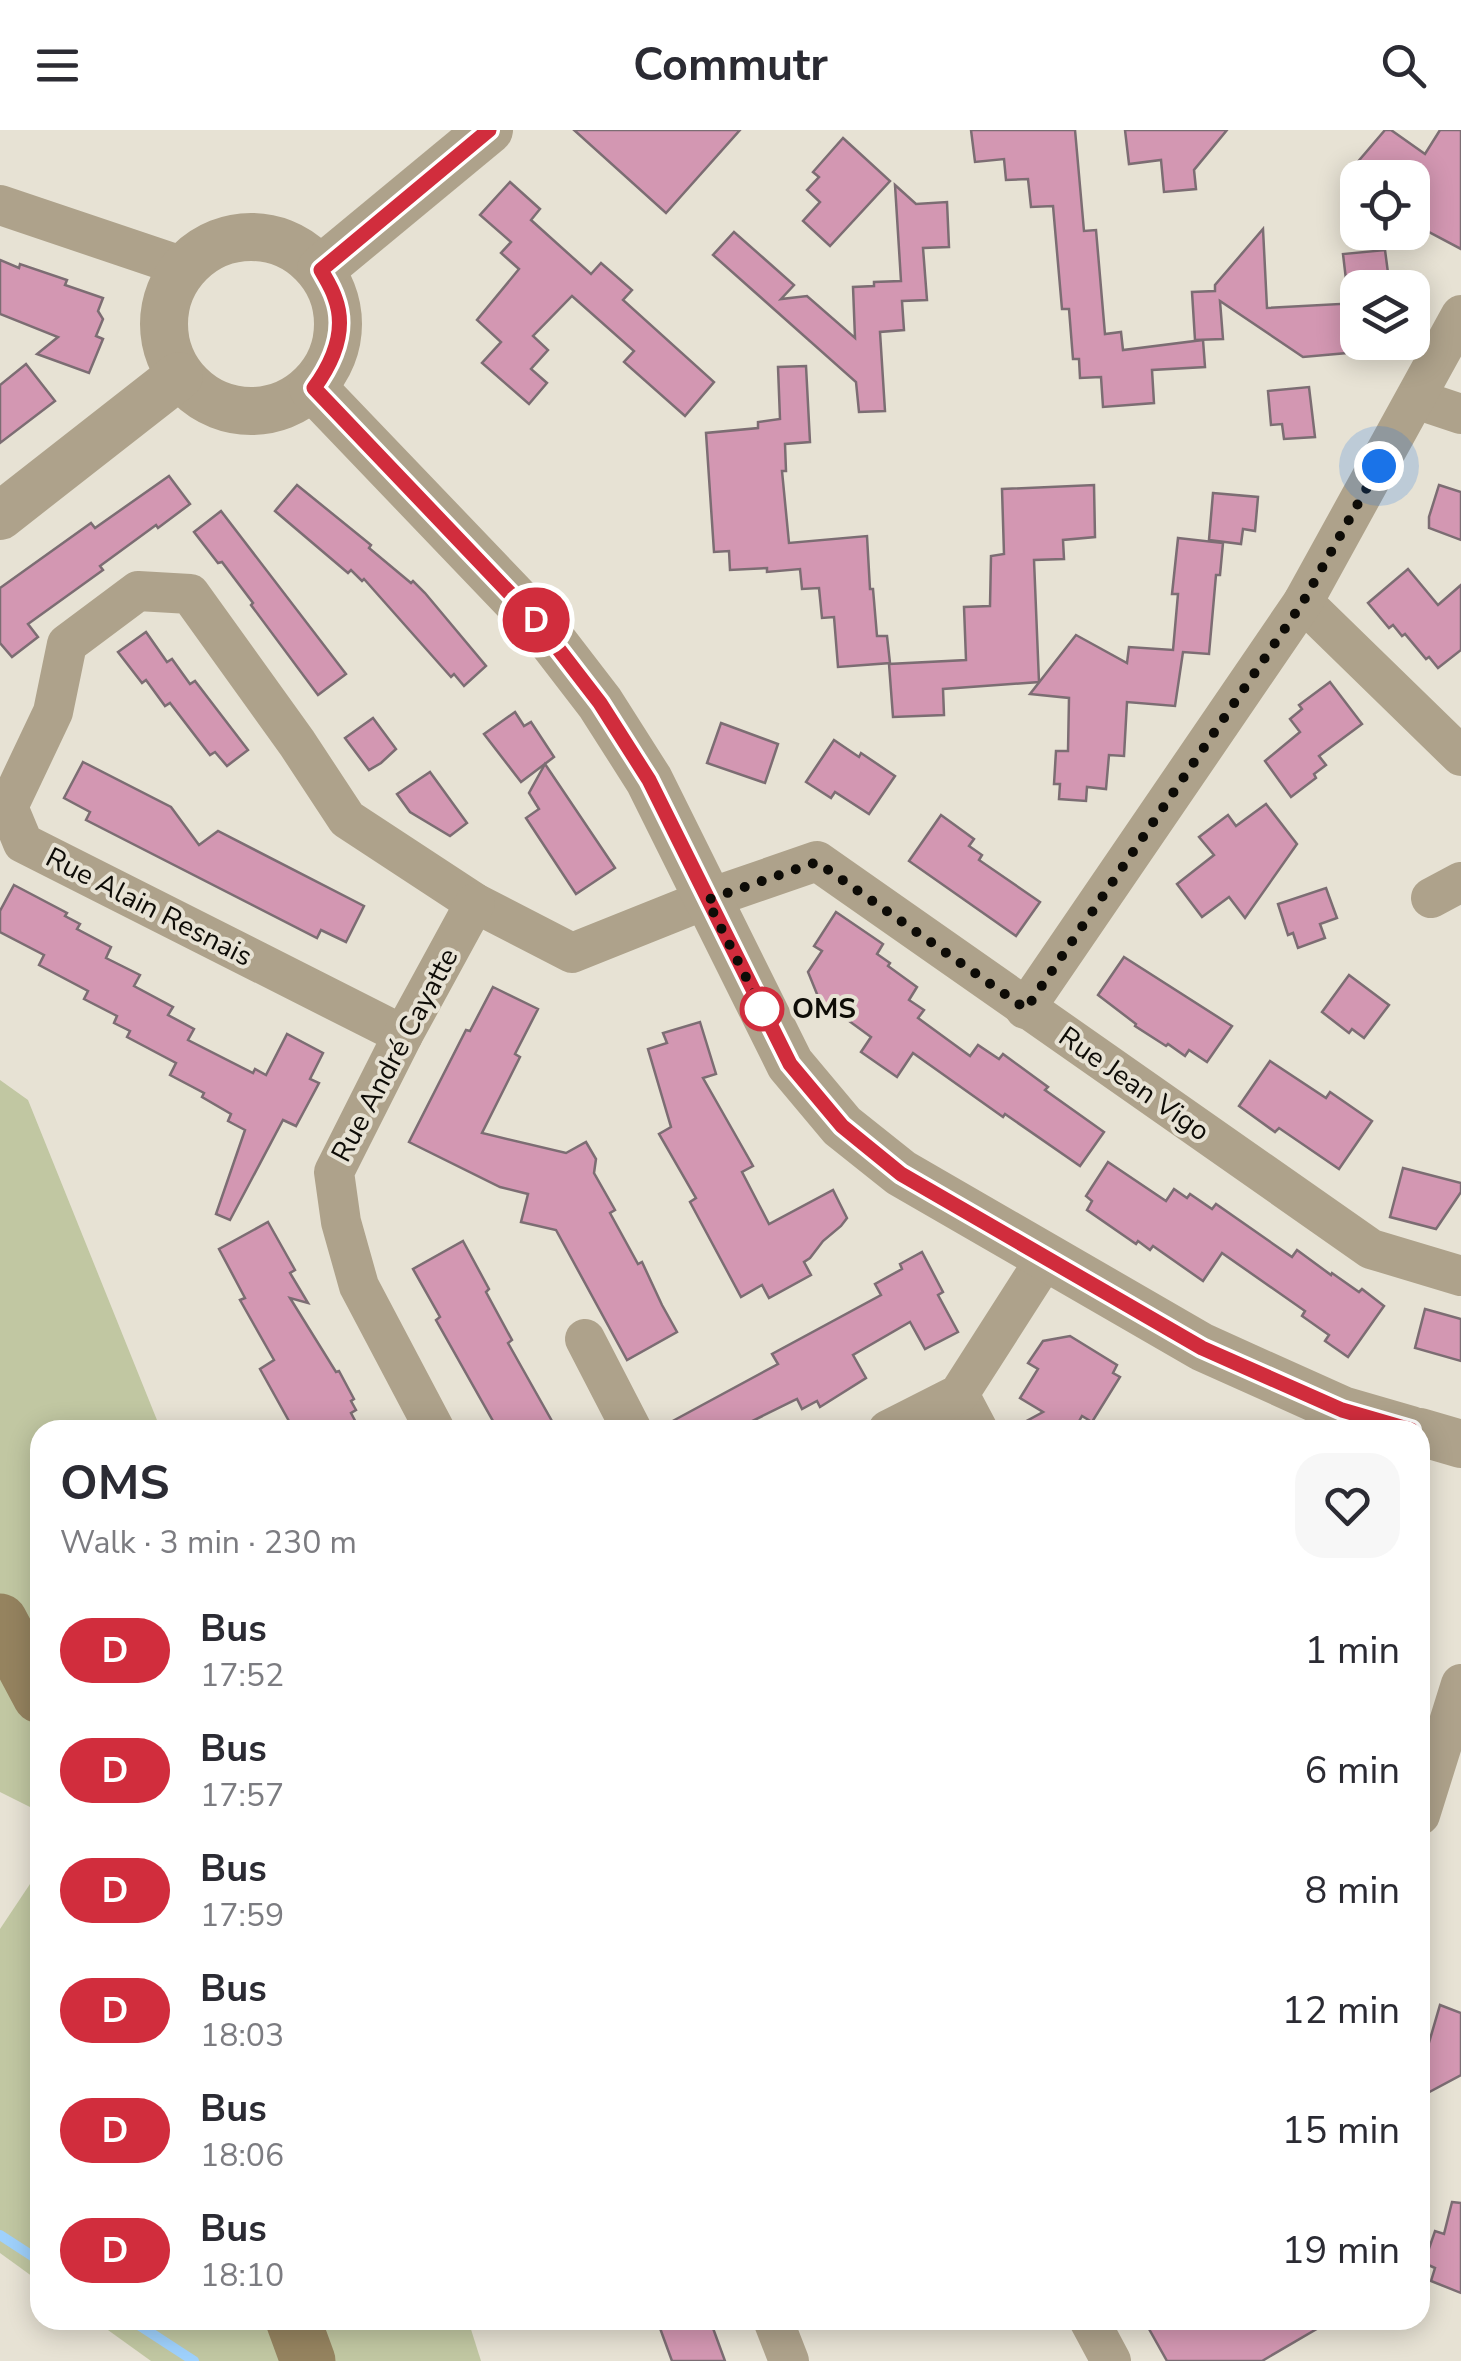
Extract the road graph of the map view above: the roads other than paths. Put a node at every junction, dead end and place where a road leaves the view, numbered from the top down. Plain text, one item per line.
1 (488, 130) edge
2 (0, 206) edge
3 (184, 267) junction
4 (321, 270) junction
5 (1461, 316) edge
6 (179, 376) junction
7 (314, 388) junction
8 (1416, 399) junction
9 (1461, 414) edge
10 (0, 516) edge
11 (1303, 602) junction
12 (1461, 756) edge
13 (707, 900) junction
14 (475, 903) junction
15 (1026, 1009) junction
16 (402, 1036) junction
17 (1046, 1258) junction
18 (1461, 1276) edge
19 (585, 1339) dead end
20 (960, 1394) junction
21 (430, 1420) edge
22 (627, 1420) edge
23 (908, 1420) edge
24 (973, 1420) edge
25 (1376, 1420) edge
26 (1430, 1435) edge
27 (1461, 1444) edge
28 (0, 1621) edge
29 (30, 1677) edge
30 (1461, 1684) edge
31 (1439, 1766) edge
32 (297, 2330) edge
33 (777, 2330) edge
34 (1094, 2330) edge
35 (308, 2361) edge
36 (788, 2361) edge
37 (1111, 2361) edge

1 - 4 street
2 - 3 street
3 - 4 street
3 - 6 street
4 - 7 street
5 - 8 street
6 - 7 street
6 - 10 street
7 - 13 street
8 - 9 street
8 - 11 street
11 - 12 street
11 - 15 street
13 - 14 street
13 - 15 street, Rue Jean Vigo
13 - 17 street
14 - 16 street, Rue André Cayatte
14 - 16 street, Rue Alain Resnais
15 - 18 street, Rue Jean Vigo
16 - 21 street, Rue André Cayatte
17 - 20 street
17 - 25 street
19 - 22 street
20 - 23 street
20 - 24 street
26 - 27 street
28 - 29 main road
30 - 31 street
32 - 35 main road
33 - 36 street
34 - 37 street

